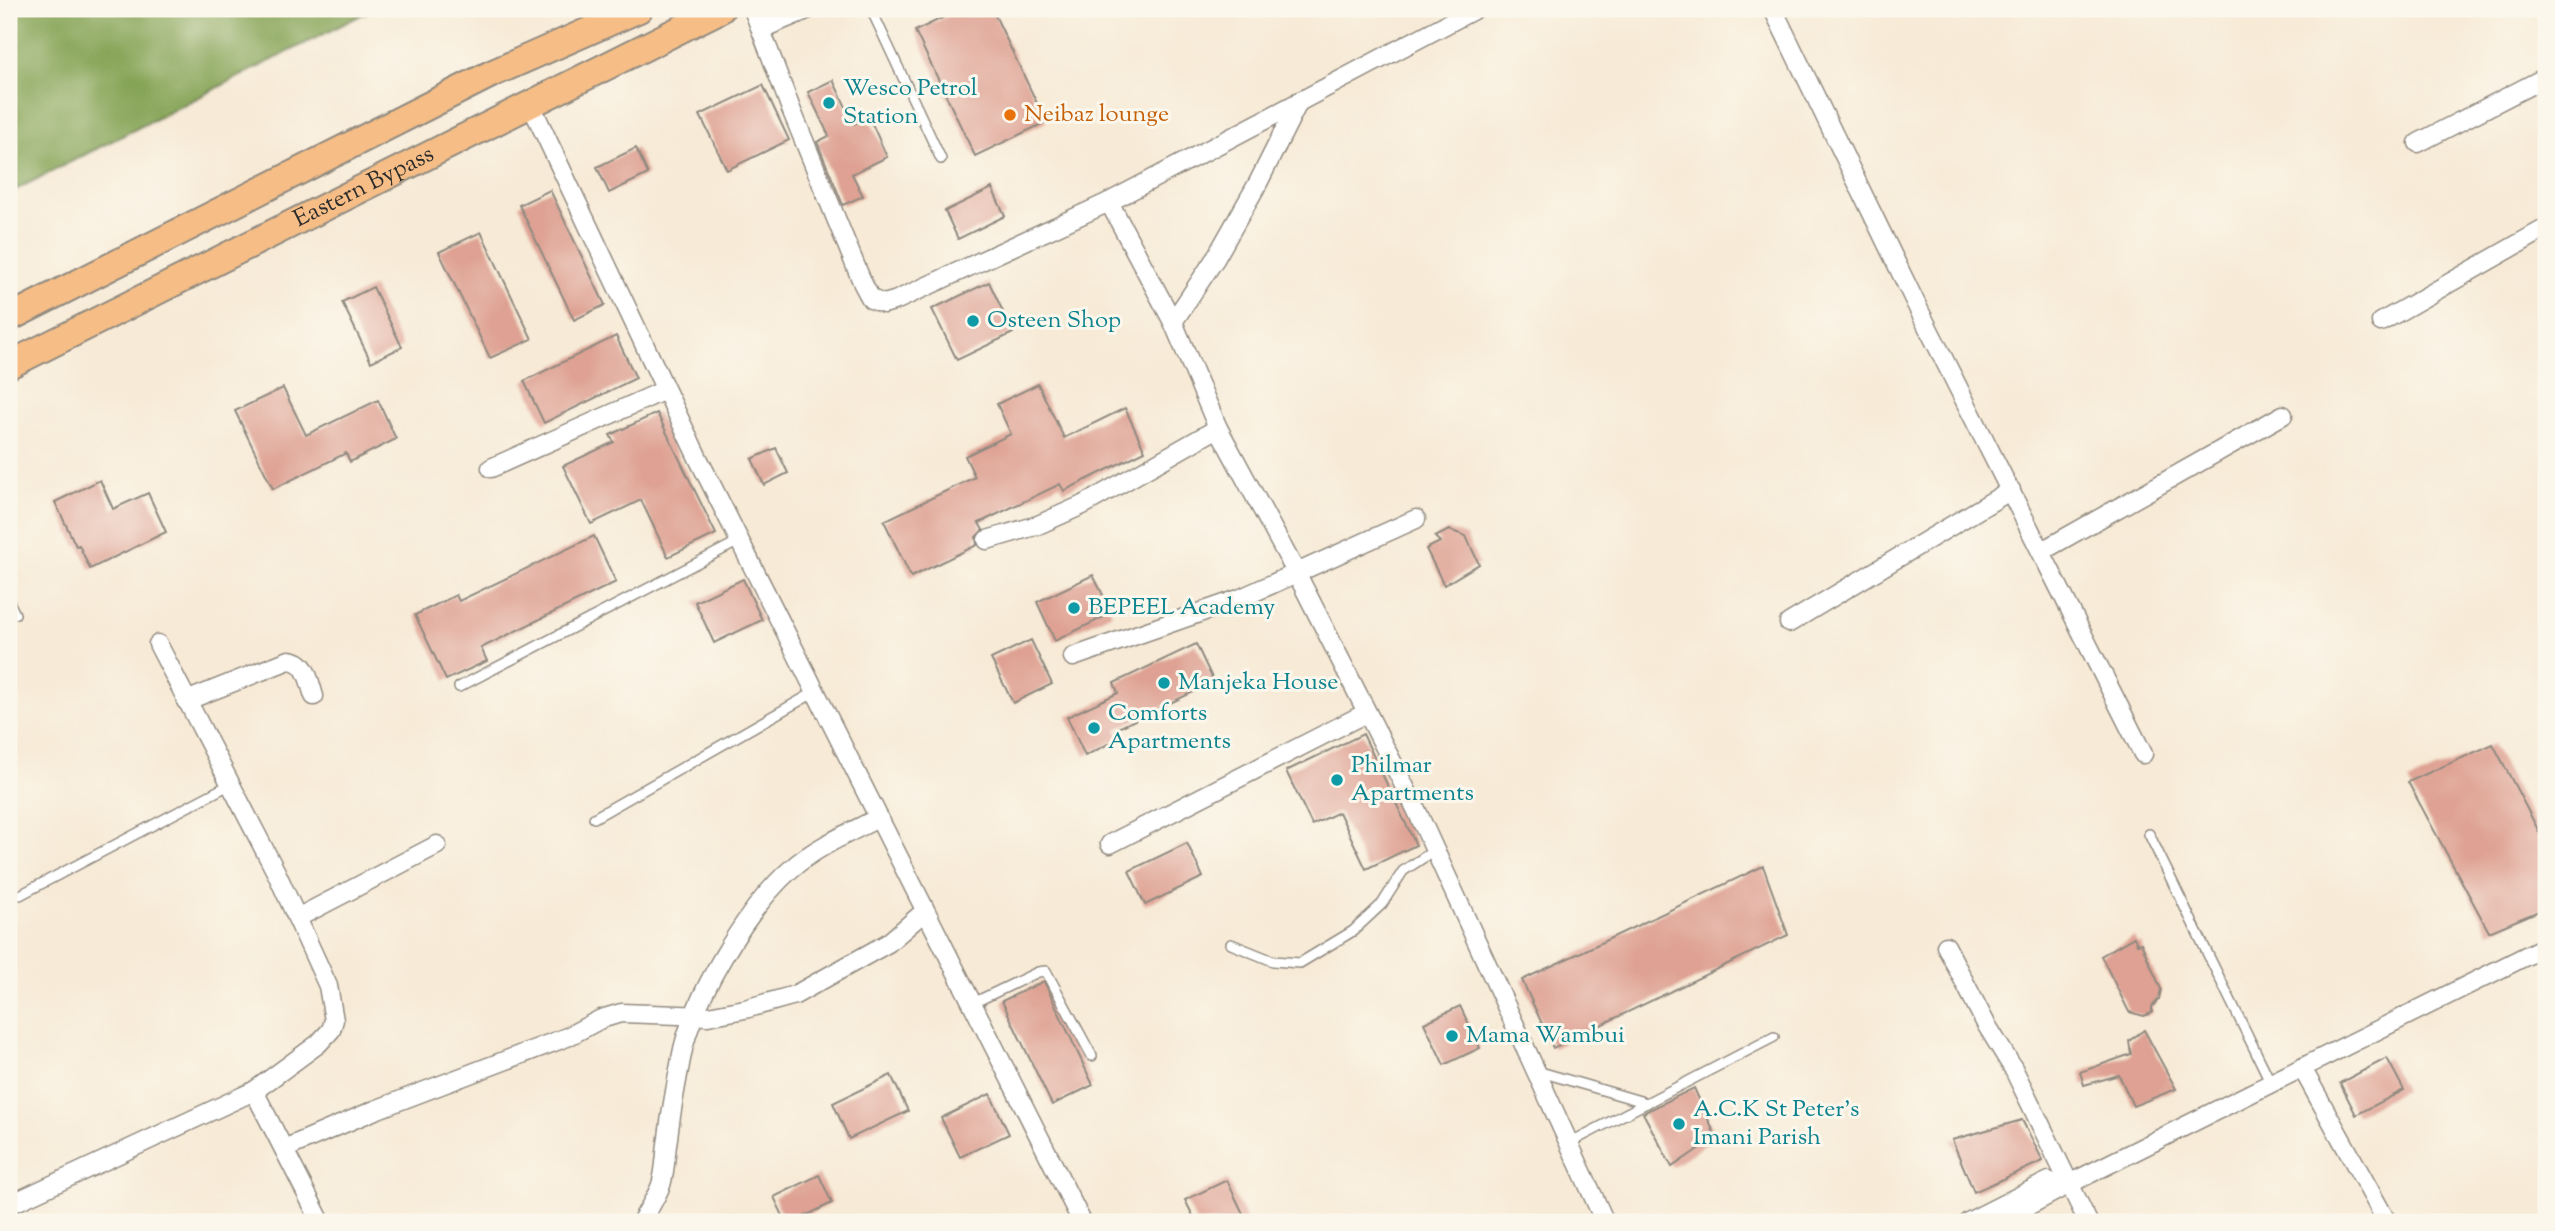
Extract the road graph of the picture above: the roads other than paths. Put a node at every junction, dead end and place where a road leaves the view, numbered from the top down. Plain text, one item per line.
1 (639, 9) edge
2 (720, 9) edge
3 (753, 9) edge
4 (809, 9) edge
5 (871, 9) edge
6 (1475, 9) edge
7 (1773, 9) edge
8 (761, 29) junction
9 (2546, 77) edge
10 (1299, 101) junction
11 (530, 103) junction
12 (2418, 143) dead end
13 (941, 159) dead end
14 (1109, 202) junction
15 (2546, 228) edge
16 (9, 318) edge
17 (1173, 322) junction
18 (2381, 322) dead end
19 (9, 365) edge
20 (665, 390) junction
21 (2283, 415) dead end
22 (1218, 428) junction
23 (491, 468) dead end
24 (2011, 490) junction
25 (1416, 519) dead end
26 (987, 540) dead end
27 (739, 541) junction
28 (2042, 551) junction
29 (1296, 572) junction
30 (9, 602) edge
31 (15, 614) dead end
32 (1789, 623) dead end
33 (158, 644) dead end
34 (1073, 657) dead end
35 (459, 687) dead end
36 (815, 692) junction
37 (314, 696) dead end
38 (186, 701) junction
39 (1366, 713) junction
40 (2143, 754) dead end
41 (229, 785) junction
42 (594, 818) dead end
43 (878, 818) junction
44 (2149, 834) dead end
45 (1110, 844) dead end
46 (438, 845) dead end
47 (1435, 850) junction
48 (20, 895) dead end
49 (925, 911) junction
50 (297, 918) junction
51 (1231, 944) dead end
52 (1946, 946) dead end
53 (2546, 946) edge
54 (971, 1004) junction
55 (694, 1015) junction
56 (1774, 1037) dead end
57 (1092, 1056) dead end
58 (2302, 1068) junction
59 (1536, 1071) junction
60 (2271, 1083) junction
61 (254, 1091) junction
62 (1647, 1102) junction
63 (1569, 1143) junction
64 (284, 1149) junction
65 (2067, 1179) junction
66 (9, 1205) edge
67 (321, 1222) edge
68 (641, 1222) edge
69 (1082, 1222) edge
70 (1605, 1222) edge
71 (1968, 1222) edge
72 (1998, 1222) edge
73 (2088, 1222) edge
74 (2387, 1222) edge

1 - 16 main road, Eastern Bypass
2 - 11 main road, Eastern Bypass
3 - 8 street
4 - 8 street
5 - 13 lane
6 - 10 street
7 - 24 street
8 - 14 street
9 - 12 street
10 - 14 street
10 - 17 street
11 - 19 main road, Eastern Bypass
11 - 20 street
14 - 17 street
15 - 18 street
17 - 22 street
20 - 23 street
20 - 27 street
21 - 28 street
22 - 26 street
22 - 29 street
24 - 28 street
24 - 32 street
25 - 29 street
27 - 35 lane
27 - 36 street
28 - 40 street
29 - 34 street
29 - 39 street
30 - 31 lane
33 - 38 street
36 - 42 lane
36 - 43 street
37 - 38 street
38 - 41 street
39 - 45 street
39 - 47 street
41 - 48 lane
41 - 50 street
43 - 49 street
43 - 55 street
44 - 60 lane
46 - 50 street
47 - 51 lane
47 - 59 street
49 - 54 street
49 - 55 street
50 - 61 street
52 - 65 street
53 - 58 street
54 - 57 lane
54 - 69 street
55 - 64 street
55 - 68 street
56 - 62 lane
58 - 60 street
58 - 74 street
59 - 62 lane
59 - 63 street
60 - 65 street
61 - 64 street
61 - 66 street
62 - 63 lane
63 - 70 street
64 - 67 street
65 - 71 street
65 - 72 street
65 - 73 street

